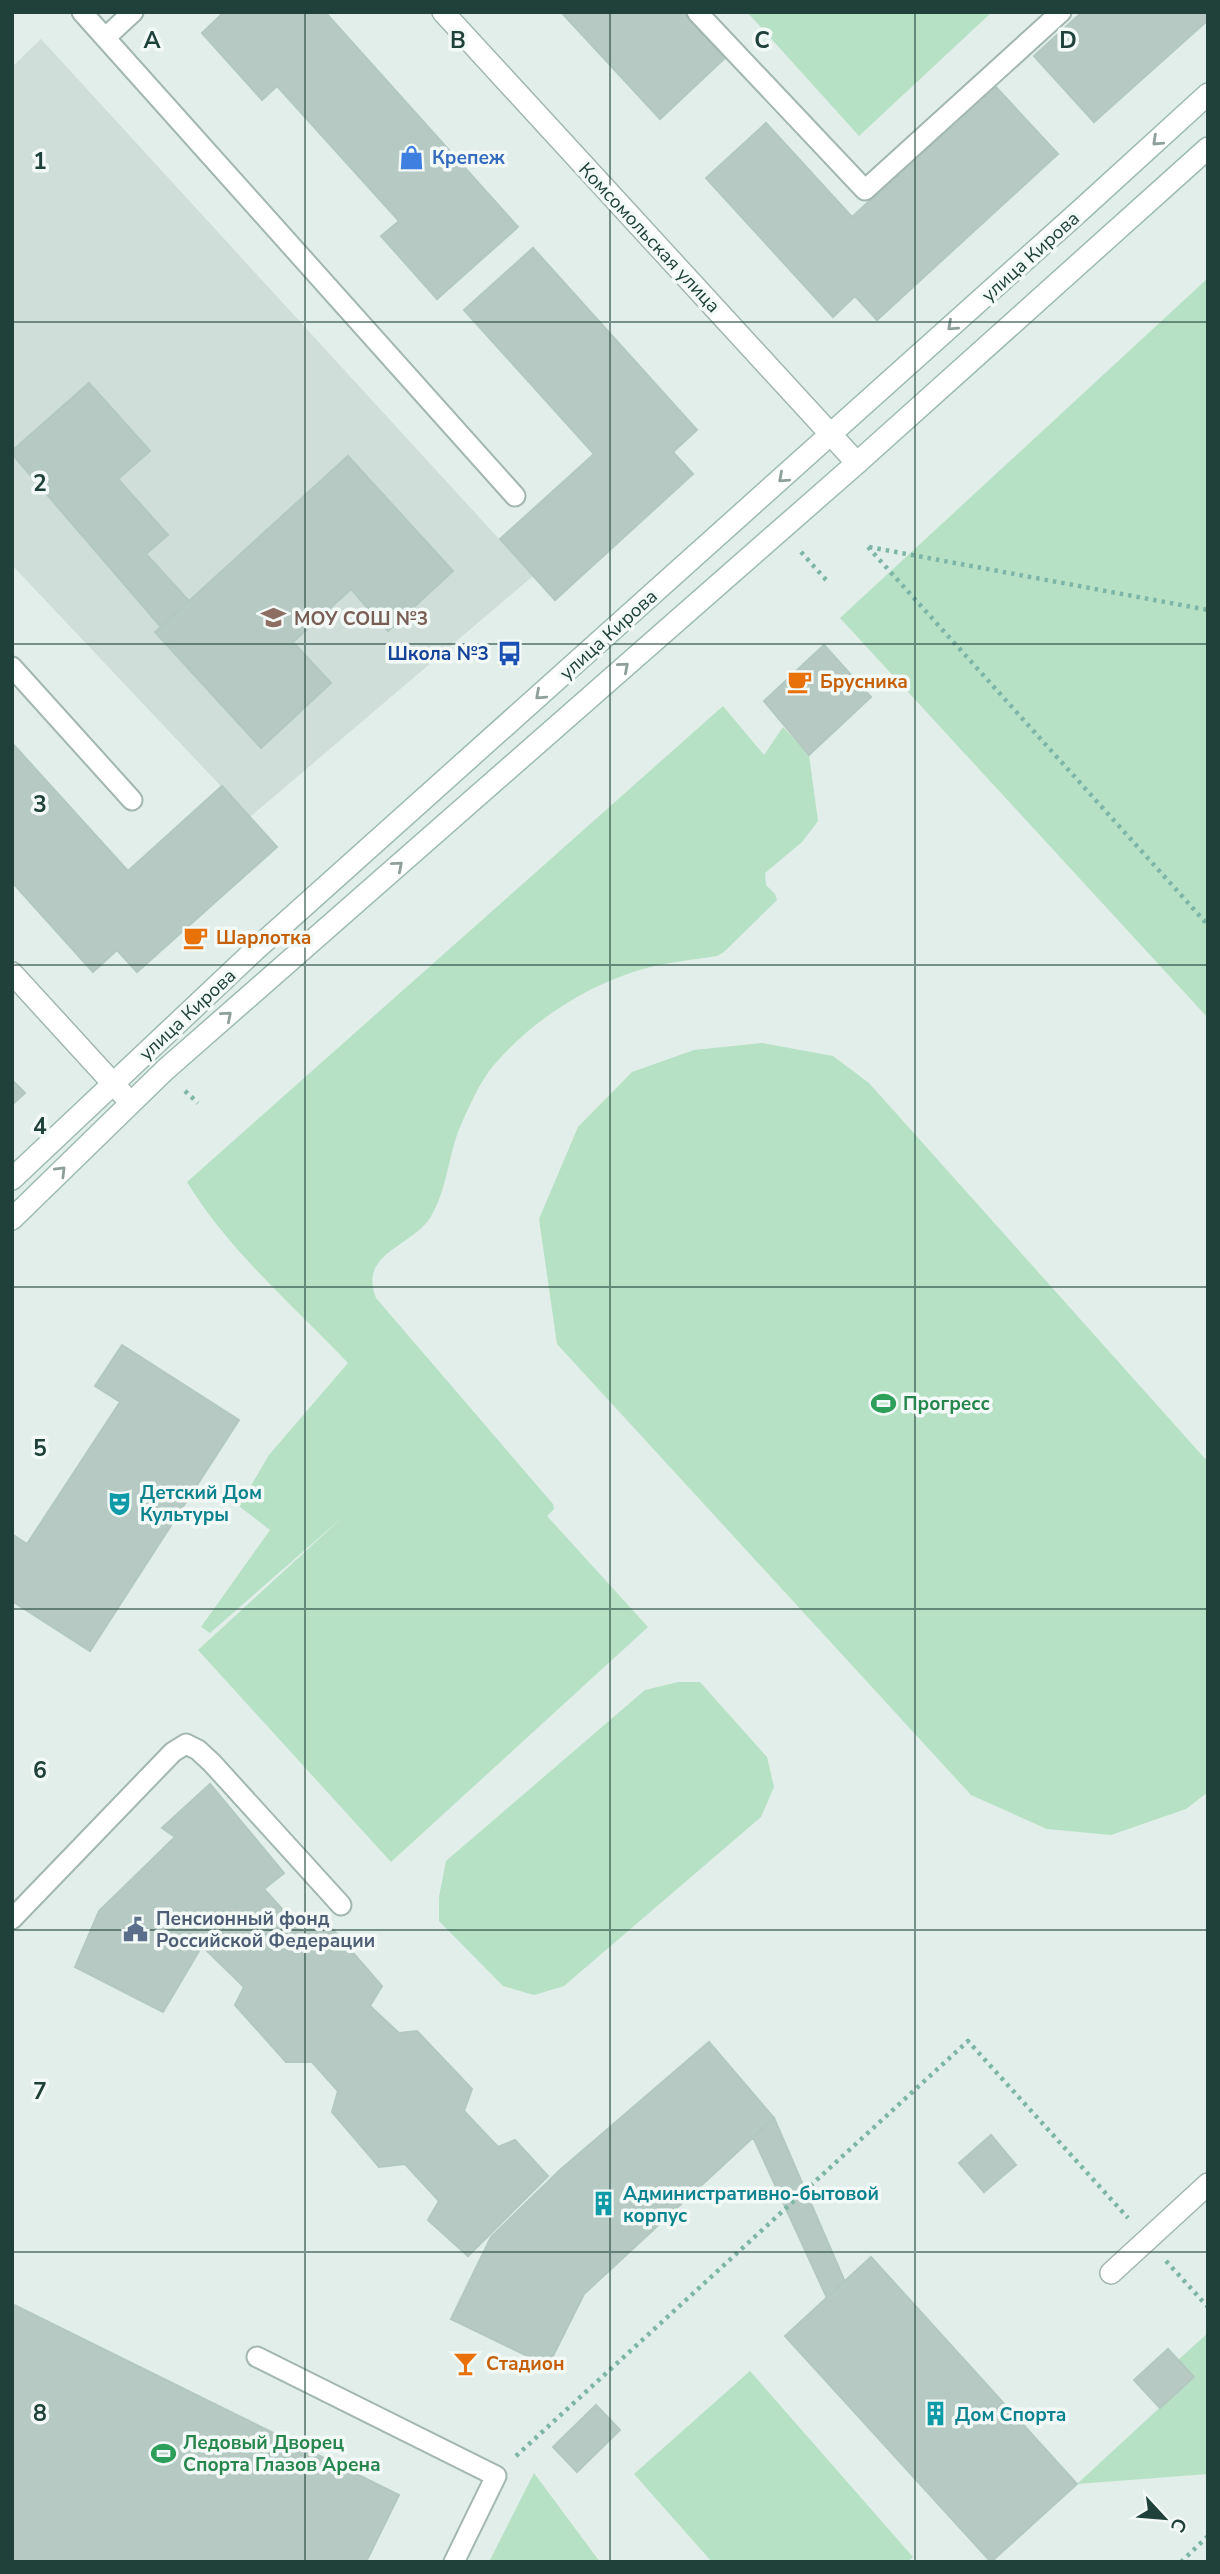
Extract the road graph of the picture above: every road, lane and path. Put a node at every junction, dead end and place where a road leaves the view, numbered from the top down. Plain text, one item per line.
1 (82, 12) edge
2 (133, 12) edge
3 (443, 12) edge
4 (697, 12) edge
5 (1061, 12) edge
6 (105, 38) junction
7 (1208, 94) edge
8 (1208, 148) edge
9 (831, 434) junction
10 (857, 463) junction
11 (514, 496) dead end
12 (1208, 610) edge
13 (15, 674) edge
14 (132, 800) dead end
15 (1208, 925) edge
16 (12, 973) edge
17 (113, 1084) junction
18 (131, 1102) junction
19 (12, 1179) edge
20 (12, 1219) edge
21 (341, 1905) dead end
22 (12, 1919) edge
23 (1208, 2184) edge
24 (1147, 2240) junction
25 (1111, 2273) dead end
26 (1208, 2307) edge
27 (257, 2357) dead end
28 (496, 2476) junction
29 (1208, 2536) edge
30 (454, 2562) edge
31 (1181, 2562) edge

1 - 6 lane
2 - 6 lane
3 - 9 main road, Комсомольская улица
4 - 5 lane
6 - 11 lane
7 -> 9 main road, улица Кирова
8 - 10 main road, улица Кирова
9 - 10 main road, Комсомольская улица
9 -> 17 main road, улица Кирова
18 -> 10 main road, улица Кирова
12 - 15 path
13 - 14 lane
16 - 17 main road
17 - 18 main road
17 - 19 main road, улица Кирова
20 -> 18 main road, улица Кирова
21 - 22 lane
23 - 24 main road
24 - 25 main road
24 - 26 path
24 - 28 path
27 - 28 lane
28 - 30 lane
29 - 31 path

